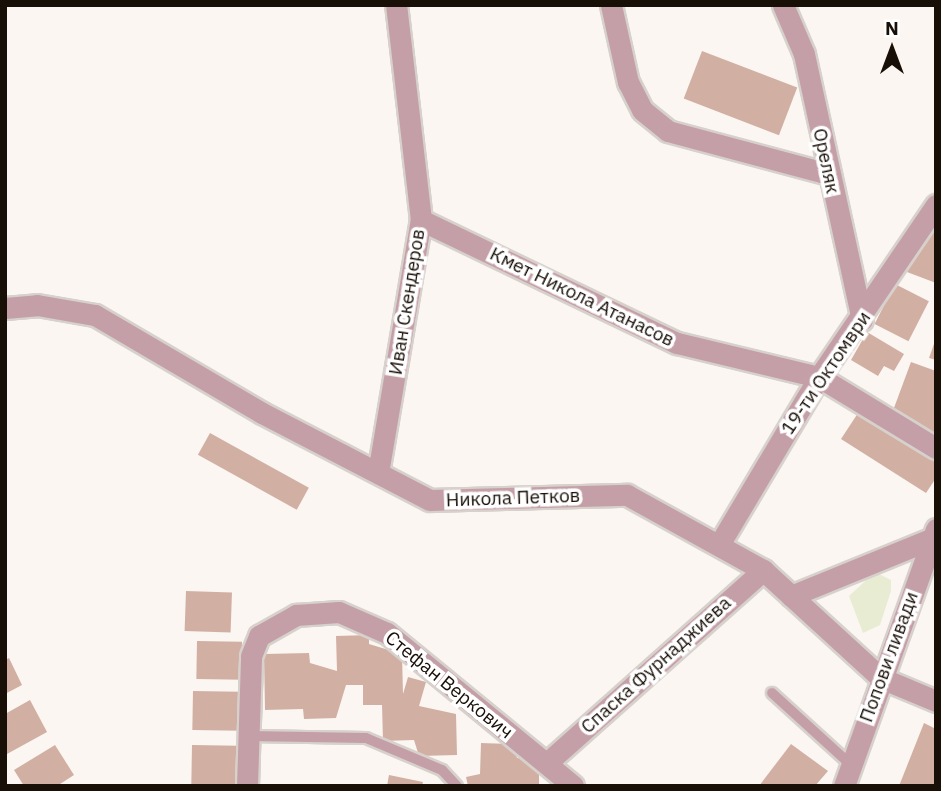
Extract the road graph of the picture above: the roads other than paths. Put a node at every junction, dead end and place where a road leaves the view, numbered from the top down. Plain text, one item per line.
1 (396, 5) edge
2 (611, 5) edge
3 (783, 5) edge
4 (828, 174) junction
5 (936, 205) edge
6 (421, 219) junction
7 (5, 307) edge
8 (862, 320) junction
9 (819, 377) junction
10 (936, 448) edge
11 (378, 473) junction
12 (934, 533) edge
13 (720, 543) junction
14 (763, 570) junction
15 (791, 596) junction
16 (881, 678) junction
17 (772, 693) dead end
18 (936, 701) edge
19 (249, 736) junction
20 (549, 761) junction
21 (851, 765) junction
22 (247, 786) edge
23 (457, 786) edge
24 (573, 786) edge
25 (844, 786) edge

1 - 6 street, Иван Скендеров
2 - 4 street
3 - 4 street, Ореляк
4 - 8 street, Ореляк
5 - 8 street, 19-ти Октомври
6 - 9 street, Кмет Никола Атанасов
6 - 11 street, Иван Скендеров
7 - 11 street, Никола Петков
8 - 9 street, 19-ти Октомври
9 - 10 street, Кмет Никола Атанасов
9 - 13 street, 19-ти Октомври
11 - 13 street, Никола Петков
12 - 15 street
12 - 16 street, Попови ливади
13 - 14 street, Никола Петков
14 - 15 street, Никола Петков
14 - 20 street, Спаска Фурнаджиева
15 - 16 street, Никола Петков
16 - 18 street, Никола Петков
16 - 21 street, Попови ливади
17 - 21 lane
19 - 20 street, Стефан Веркович
19 - 22 street, Стефан Веркович
19 - 23 lane
20 - 24 street, Стефан Веркович
21 - 25 street, Попови ливади

